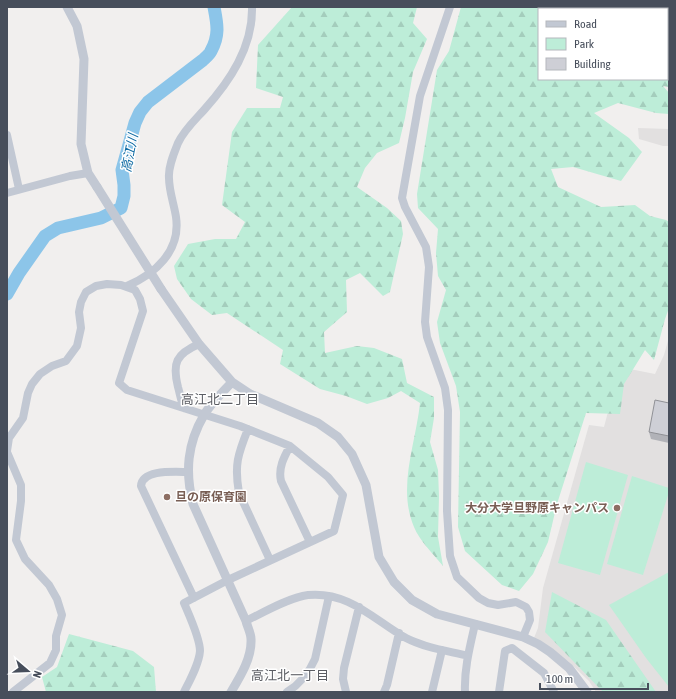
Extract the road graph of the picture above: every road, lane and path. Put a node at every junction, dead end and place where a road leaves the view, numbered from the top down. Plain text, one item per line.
1 (67, 7) edge
2 (252, 7) edge
3 (450, 7) edge
4 (7, 135) edge
5 (10, 165) edge
6 (88, 173) junction
7 (19, 189) junction
8 (7, 193) edge
9 (128, 286) junction
10 (199, 344) junction
11 (232, 382) junction
12 (184, 408) junction
13 (204, 415) junction
14 (248, 430) junction
15 (290, 446) junction
16 (7, 452) edge
17 (188, 472) junction
18 (310, 542) junction
19 (270, 560) junction
20 (228, 580) junction
21 (330, 596) junction
22 (194, 598) junction
23 (358, 607) junction
24 (246, 621) junction
25 (476, 624) junction
26 (399, 633) junction
27 (523, 637) junction
28 (442, 650) junction
29 (468, 656) junction
30 (13, 692) edge
31 (184, 692) edge
32 (230, 692) edge
33 (287, 692) edge
34 (346, 692) edge
35 (384, 692) edge
36 (432, 692) edge
37 (465, 692) edge
38 (499, 692) edge
39 (554, 692) edge
40 (587, 692) edge

1 - 6 street
2 - 9 street
3 - 27 street
4 - 5 street
5 - 7 street
6 - 7 street
6 - 10 street, bridge
7 - 8 street
9 - 12 street
9 - 16 street
10 - 11 street
10 - 12 street
11 - 13 street
11 - 25 street
12 - 13 street
13 - 14 street
13 - 17 street
14 - 15 street
14 - 19 street
15 - 18 street
15 - 18 street
16 - 30 street
17 - 20 street
17 - 22 street
18 - 19 street
19 - 20 street
20 - 22 street
20 - 24 street
21 - 23 street
21 - 24 street
21 - 33 street
22 - 31 street
23 - 26 street
23 - 34 street
24 - 32 street
25 - 27 street
25 - 29 street
26 - 28 street
26 - 35 street
27 - 40 street
28 - 29 street
28 - 36 street
29 - 37 street
38 - 39 street

